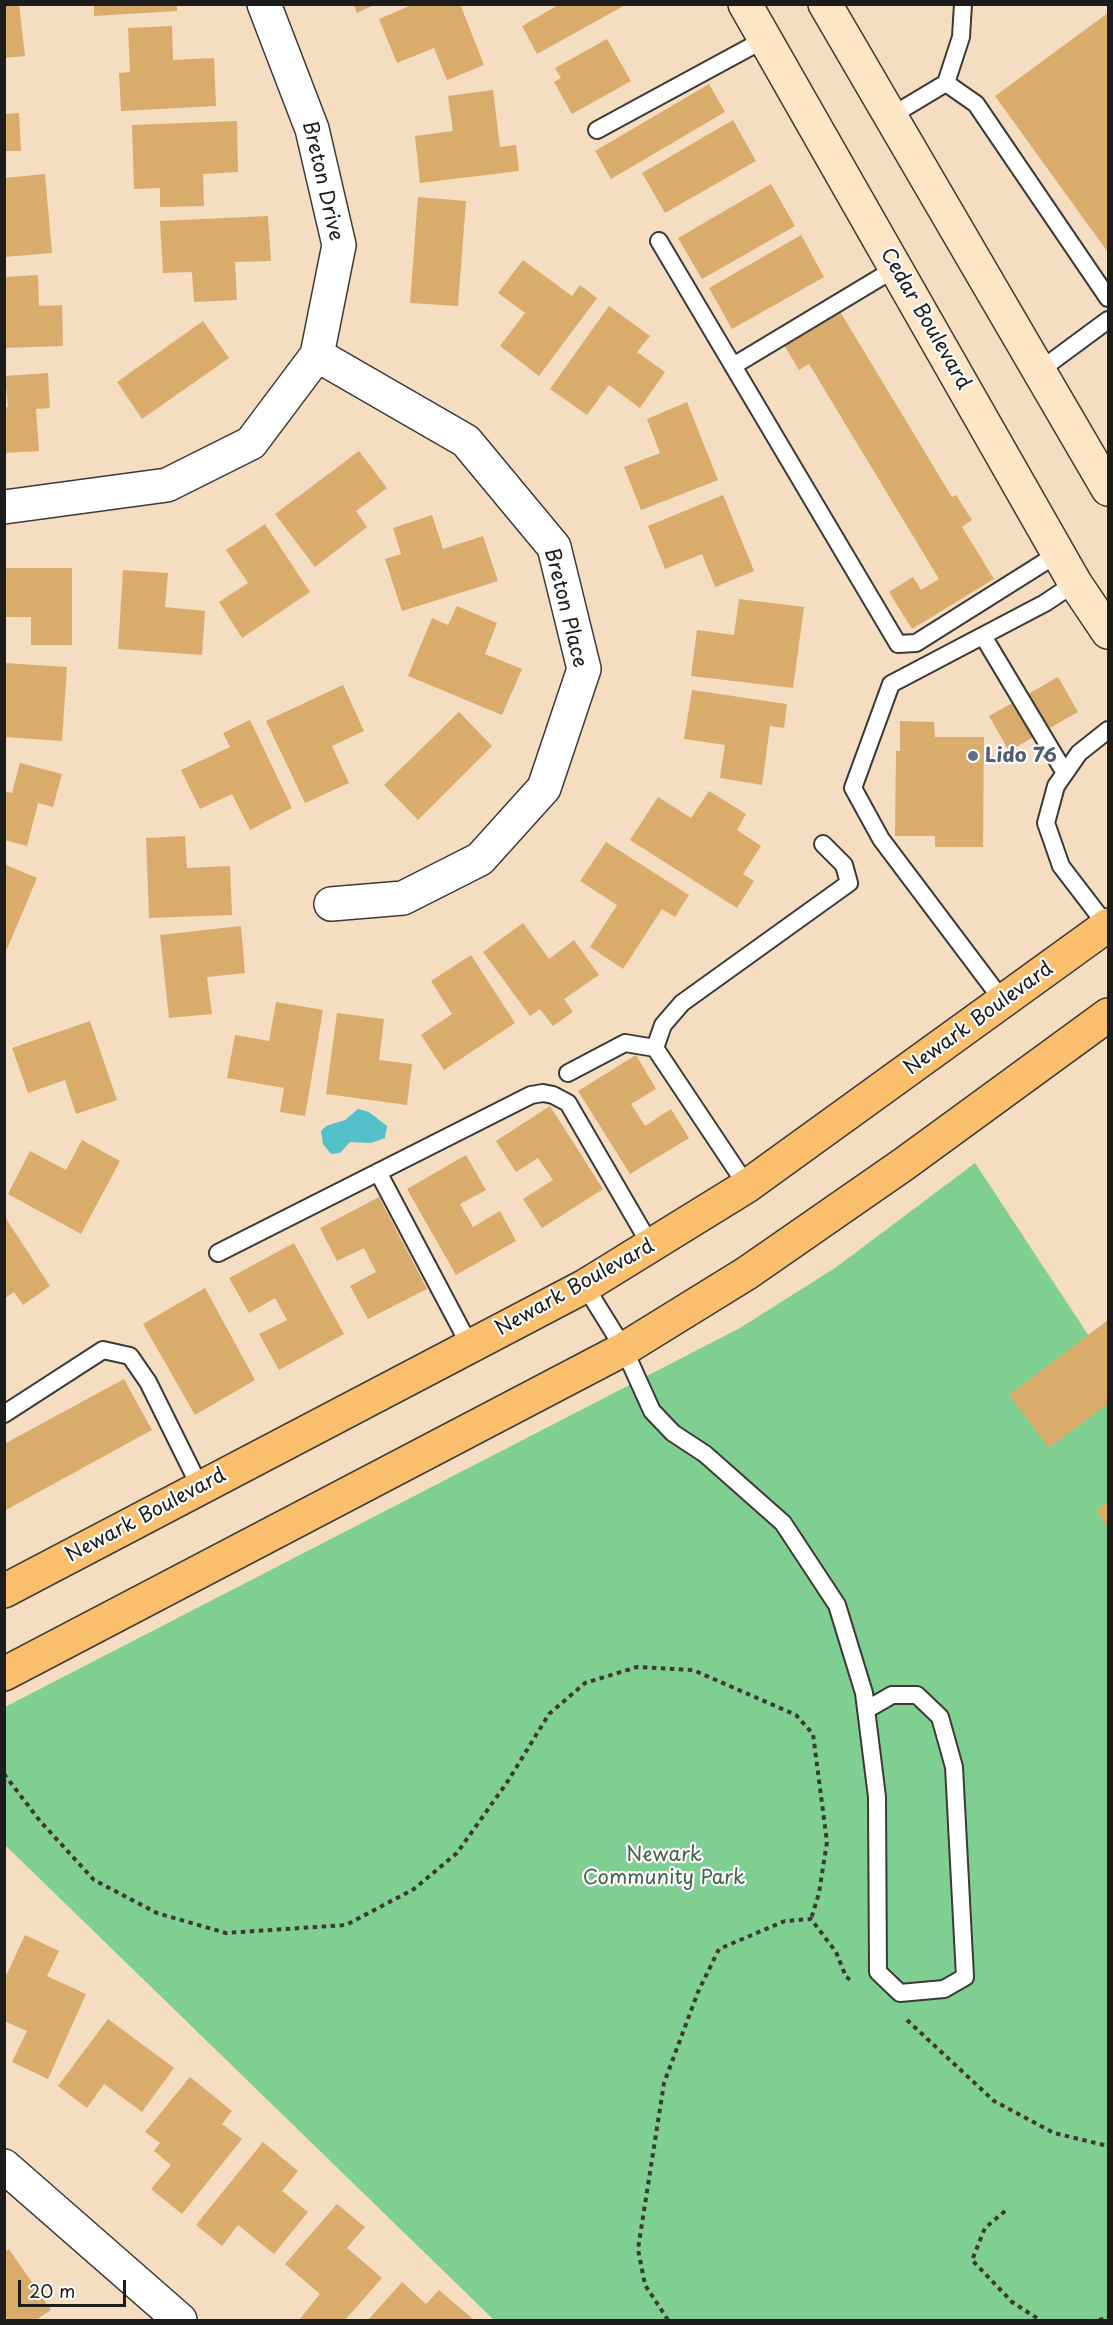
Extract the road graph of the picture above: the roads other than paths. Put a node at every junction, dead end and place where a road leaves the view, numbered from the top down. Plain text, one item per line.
1 (264, 4) edge
2 (745, 4) edge
3 (825, 4) edge
4 (963, 4) edge
5 (765, 39) junction
6 (946, 84) junction
7 (891, 116) junction
8 (597, 130) dead end
9 (659, 240) dead end
10 (896, 268) junction
11 (1108, 298) edge
12 (1108, 320) edge
13 (317, 355) junction
14 (733, 366) junction
15 (1039, 371) junction
16 (1108, 489) edge
17 (4, 507) edge
18 (1059, 553) junction
19 (1075, 583) junction
20 (1108, 632) edge
21 (982, 636) junction
22 (1108, 730) edge
23 (1065, 773) junction
24 (823, 844) dead end
25 (331, 904) dead end
26 (1108, 925) edge
27 (1003, 1001) junction
28 (1108, 1015) edge
29 (656, 1048) junction
30 (568, 1073) dead end
31 (378, 1172) junction
32 (747, 1186) junction
33 (651, 1246) junction
34 (218, 1253) dead end
35 (585, 1286) junction
36 (470, 1347) junction
37 (624, 1349) junction
38 (4, 1414) edge
39 (200, 1487) junction
40 (4, 1591) edge
41 (4, 1674) edge
42 (866, 1710) junction
43 (4, 2166) edge
44 (180, 2320) edge

1 - 13 street, Breton Drive
2 - 5 street, Cedar Boulevard
3 - 7 street
4 - 6 lane
5 - 8 lane
5 - 10 street, Cedar Boulevard
6 - 7 lane
6 - 11 lane
7 - 15 street
9 - 14 lane
10 - 14 lane
10 - 18 street, Cedar Boulevard
12 - 15 lane
13 - 17 street, Breton Drive
13 - 25 street, Breton Place
14 - 18 lane
15 - 16 street
18 - 19 street, Cedar Boulevard
19 - 20 street, Cedar Boulevard
19 - 21 lane
21 - 23 lane
21 - 27 lane
22 - 23 lane
23 - 26 lane
24 - 29 lane
26 - 27 main road, Newark Boulevard
27 - 32 main road, Newark Boulevard
28 - 37 main road
29 - 30 lane
29 - 32 lane
31 - 33 lane
31 - 34 lane
31 - 36 lane
32 - 33 main road, Newark Boulevard
33 - 35 main road, Newark Boulevard
35 - 36 main road, Newark Boulevard
35 - 37 lane
36 - 39 main road, Newark Boulevard
37 - 41 main road
37 - 42 lane
38 - 39 lane
39 - 40 main road, Newark Boulevard
42 - 42 lane
43 - 44 street

